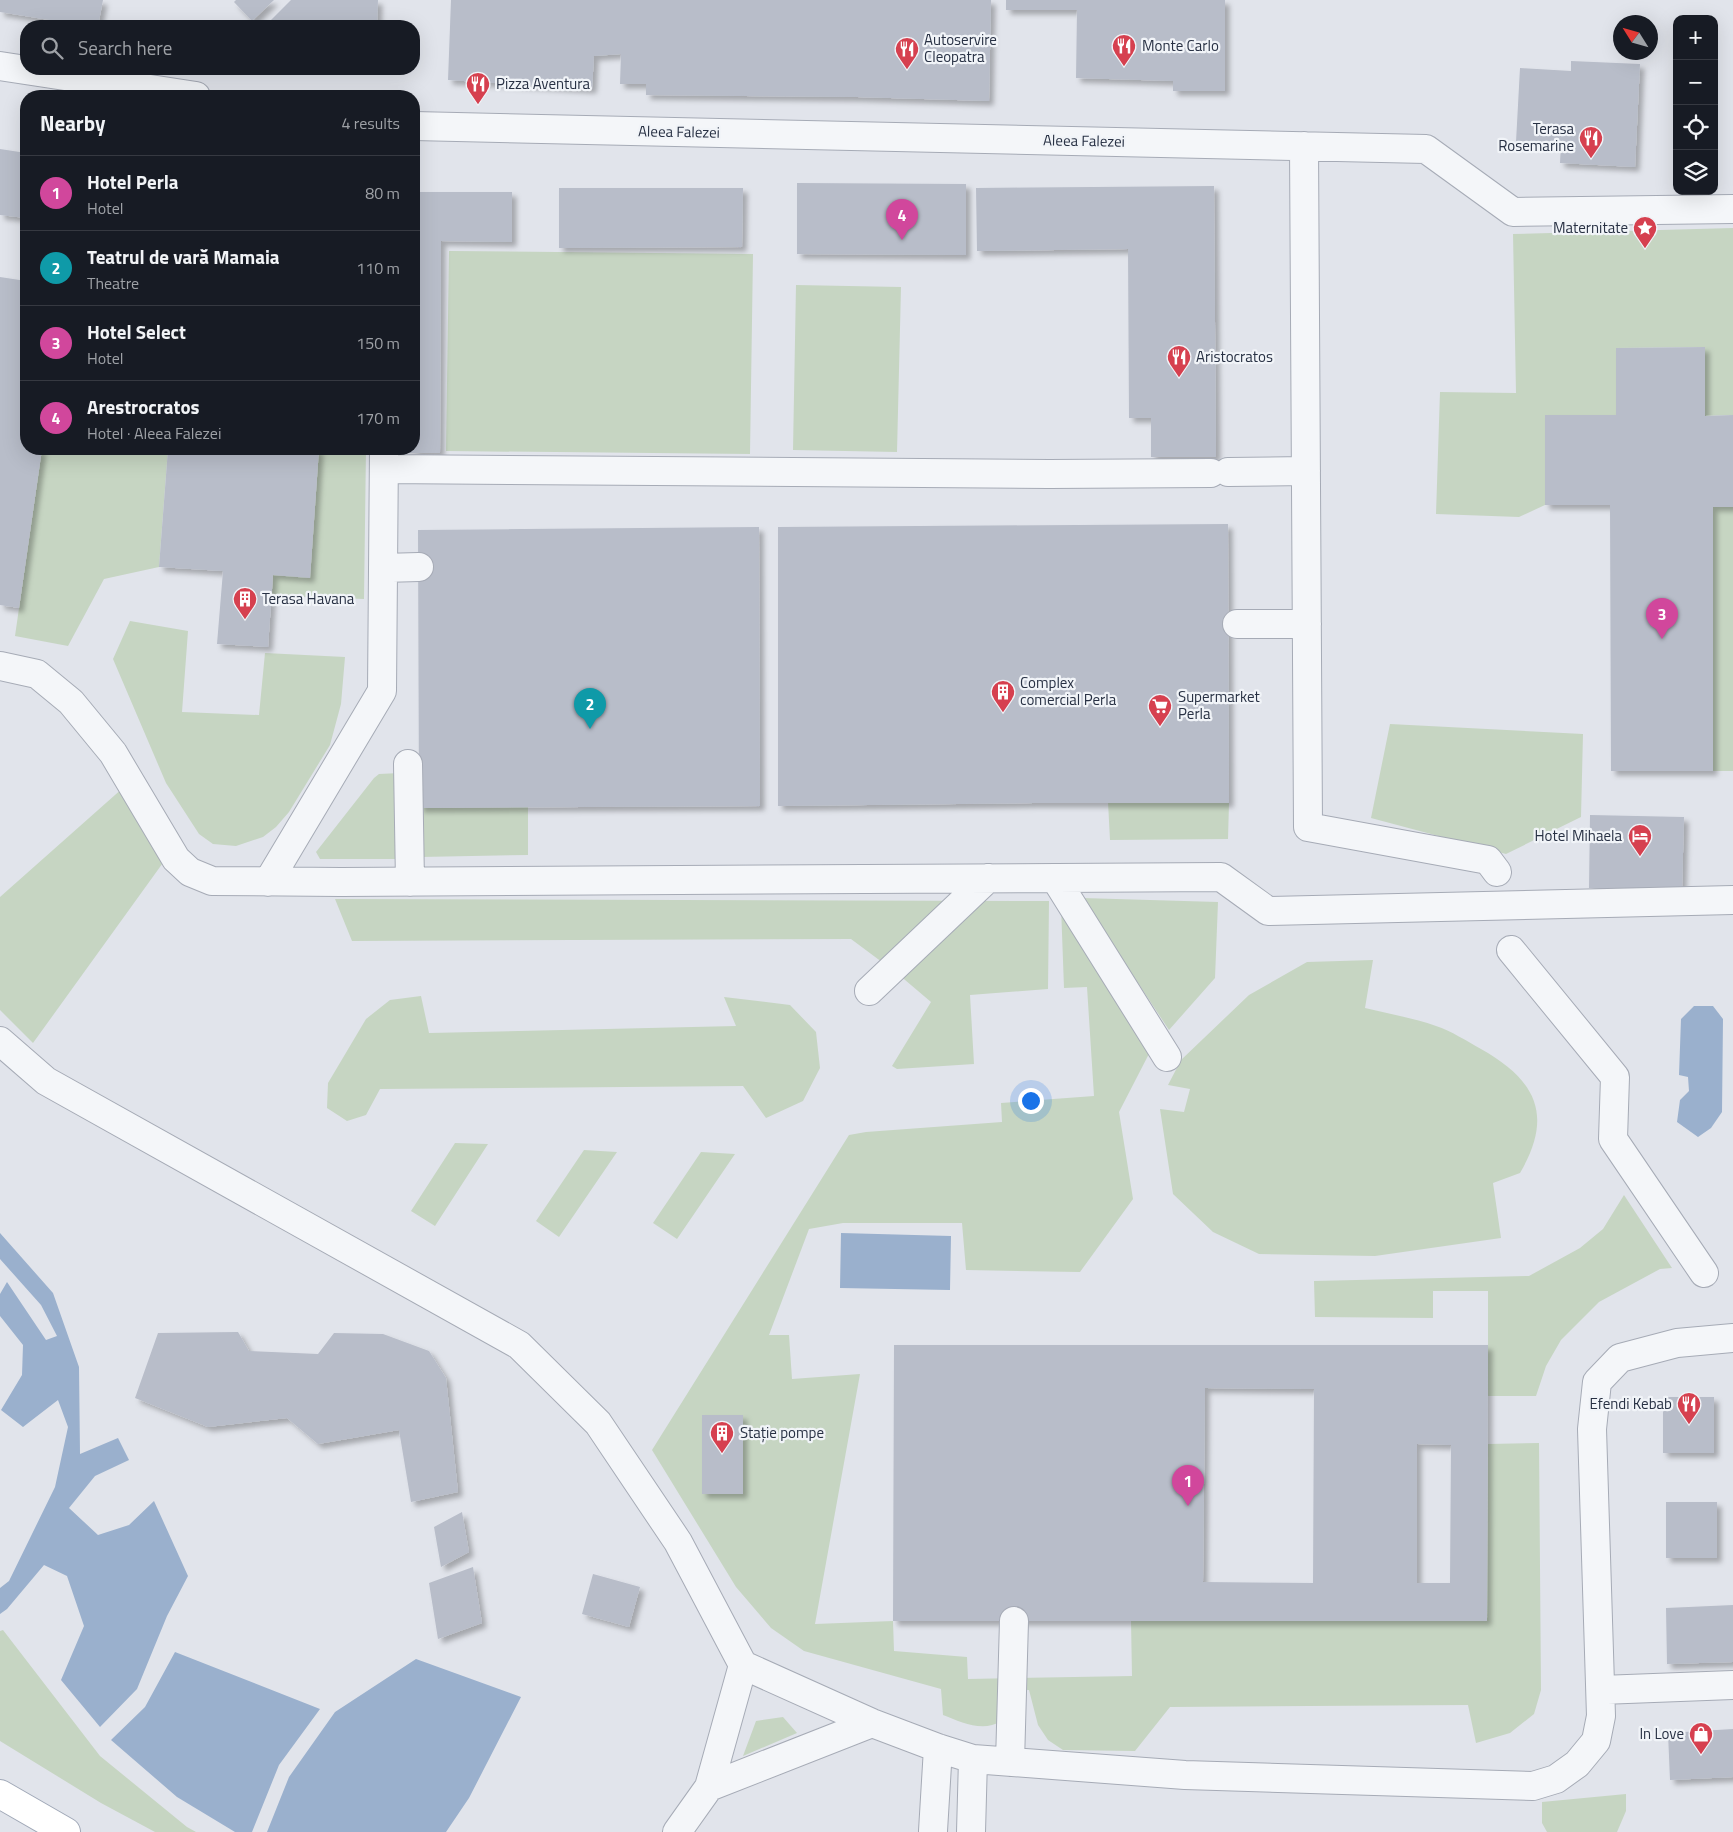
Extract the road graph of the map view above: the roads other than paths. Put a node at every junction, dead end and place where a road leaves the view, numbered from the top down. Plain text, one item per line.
1 (0, 66) edge
2 (20, 69) edge
3 (59, 75) edge
4 (157, 90) edge
5 (420, 126) edge
6 (1304, 146) junction
7 (1733, 209) edge
8 (384, 459) edge
9 (1306, 471) junction
10 (419, 567) dead end
11 (382, 568) junction
12 (1237, 624) dead end
13 (1307, 624) junction
14 (0, 666) edge
15 (408, 764) dead end
16 (1497, 872) dead end
17 (988, 878) junction
18 (1055, 878) junction
19 (268, 882) junction
20 (410, 882) junction
21 (1733, 900) edge
22 (1511, 950) dead end
23 (869, 990) dead end
24 (0, 1041) edge
25 (1167, 1057) dead end
26 (1704, 1273) dead end
27 (1733, 1338) edge
28 (1014, 1621) dead end
29 (743, 1665) junction
30 (1733, 1685) edge
31 (1601, 1690) junction
32 (872, 1723) junction
33 (938, 1748) junction
34 (973, 1760) junction
35 (1010, 1762) junction
36 (709, 1787) junction
37 (0, 1794) edge
38 (933, 1831) edge
39 (66, 1832) edge
40 (677, 1832) edge
41 (971, 1832) edge

1 - 2 street
3 - 4 street
5 - 6 street, Aleea Falezei
6 - 7 street, Aleea Falezei
6 - 9 street
8 - 9 street
8 - 11 street
9 - 13 street
10 - 11 street
11 - 19 street
12 - 13 street
13 - 16 street
14 - 19 street
15 - 20 street
17 - 18 street
17 - 20 street
17 - 23 street
18 - 21 street
18 - 25 street
19 - 20 street
22 - 26 street
24 - 29 street
27 - 31 street
28 - 35 street
29 - 32 street
29 - 36 street
30 - 31 street
31 - 35 street
32 - 33 street
32 - 36 street
33 - 34 street
33 - 38 street
34 - 35 street
34 - 41 street
36 - 40 street
37 - 39 main road

